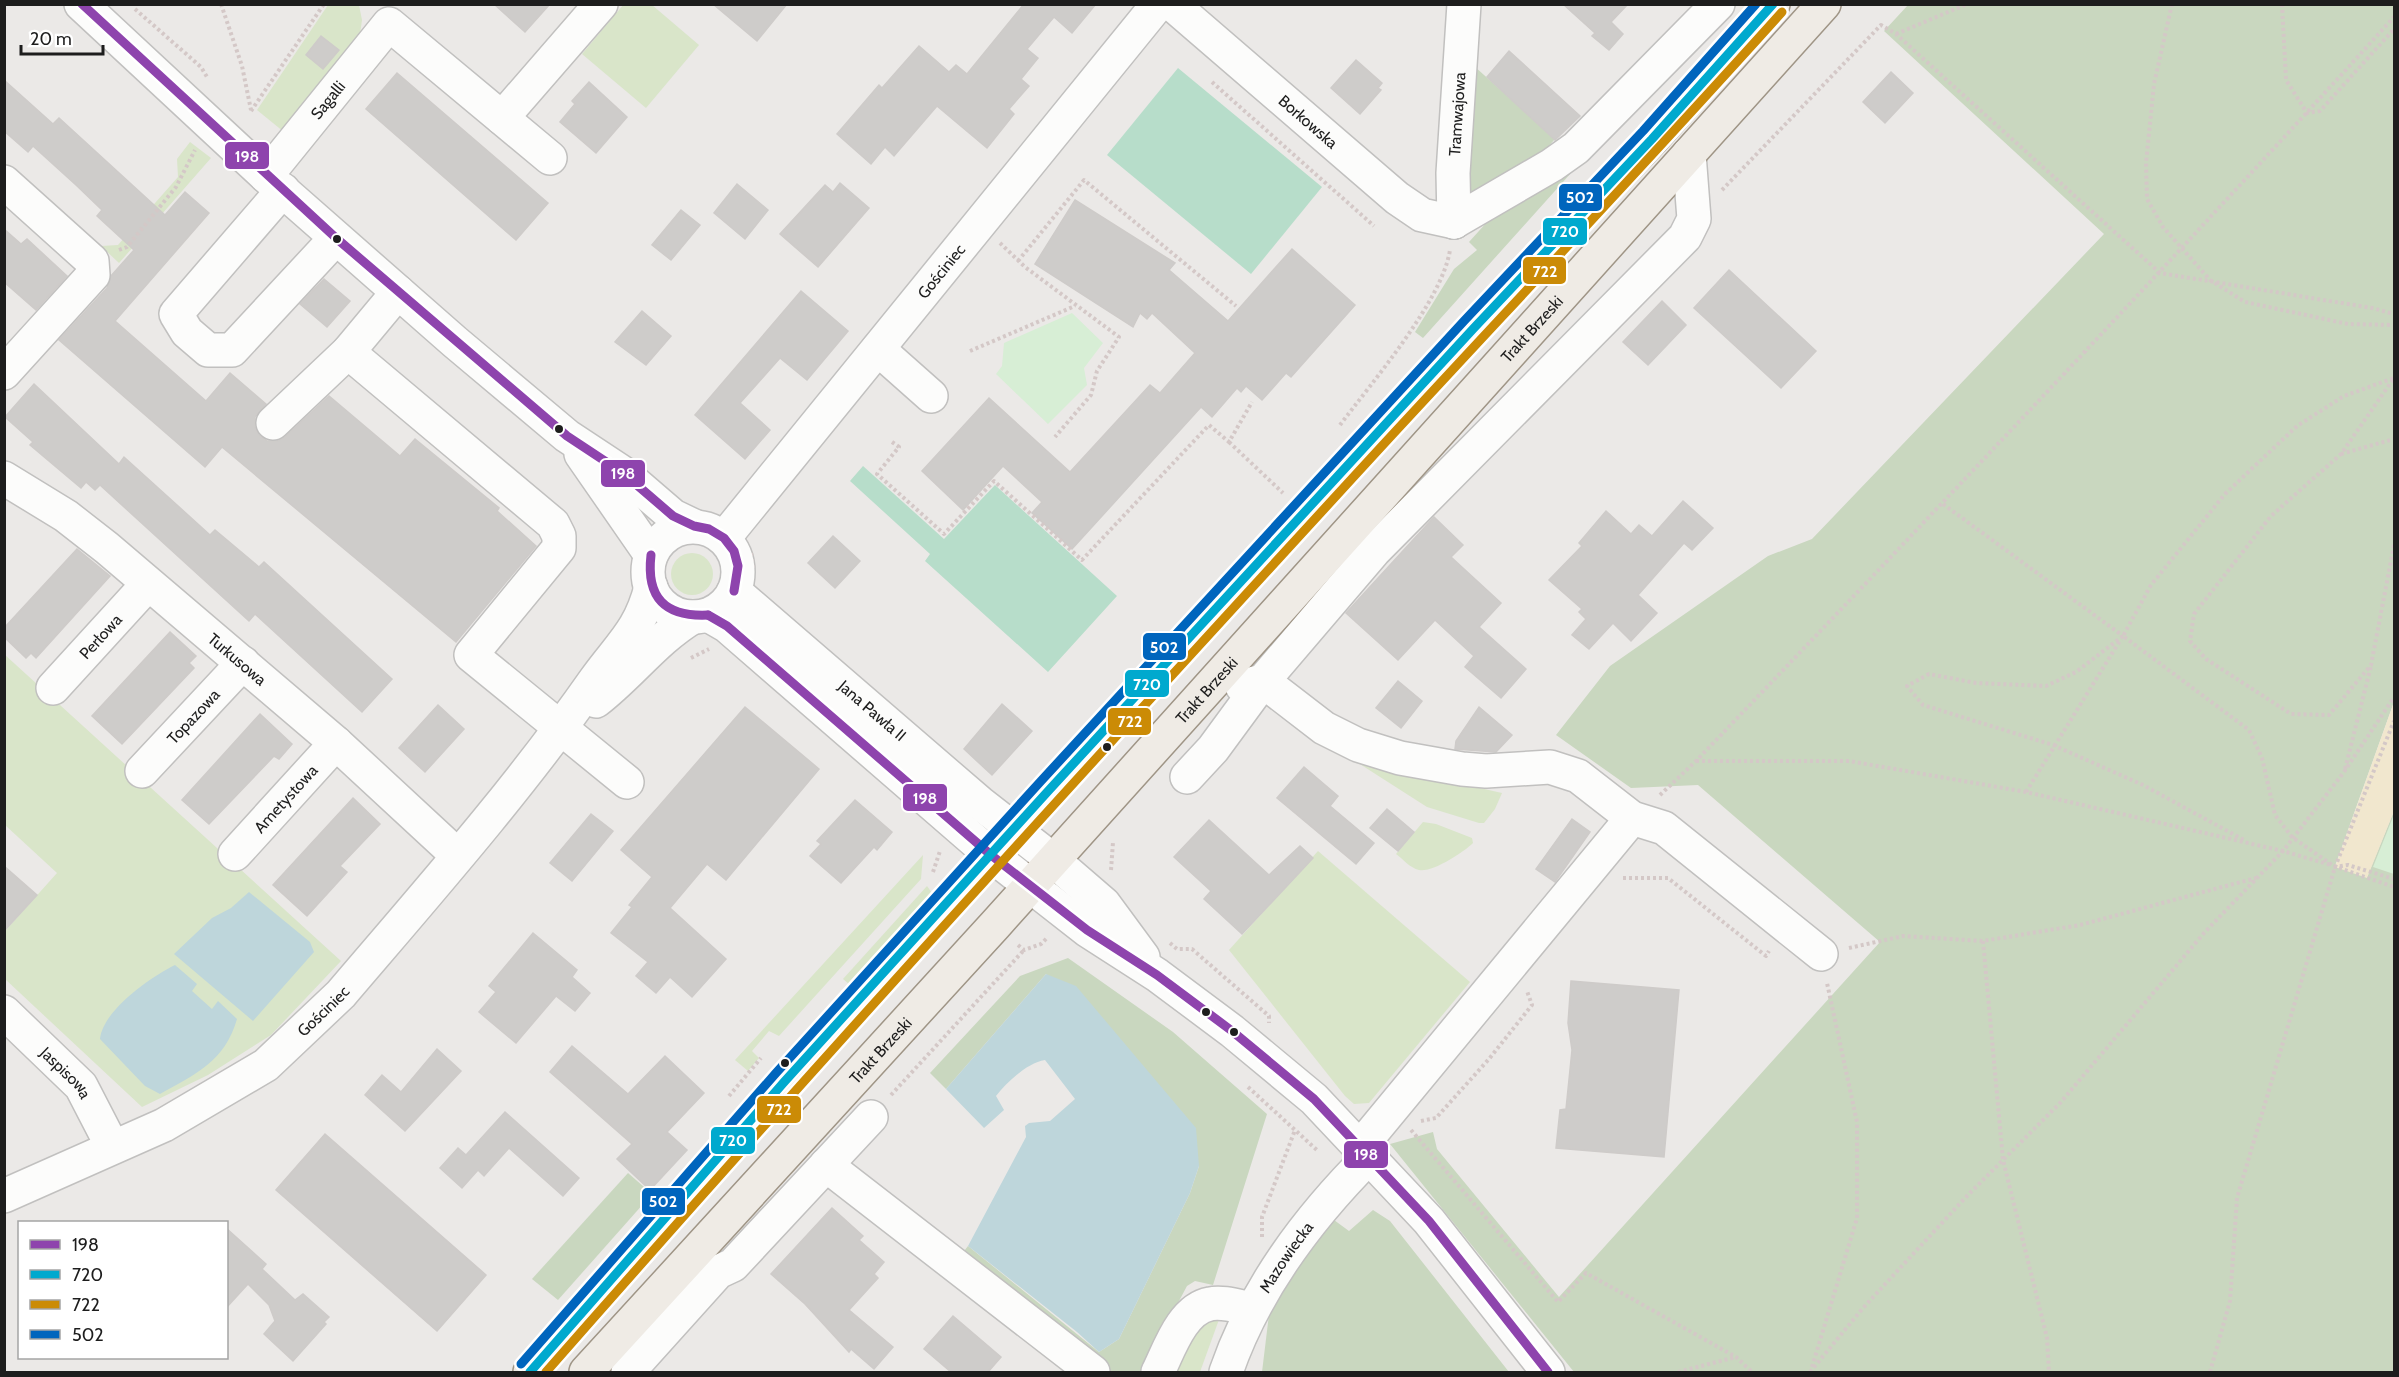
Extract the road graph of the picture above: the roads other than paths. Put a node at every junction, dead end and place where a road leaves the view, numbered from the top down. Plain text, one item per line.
1 (81, 4) edge
2 (601, 4) edge
3 (1158, 4) edge
4 (1172, 4) edge
5 (1464, 4) edge
6 (1718, 4) edge
7 (1773, 4) edge
8 (1824, 4) edge
9 (382, 14) edge
10 (502, 118) junction
11 (1689, 154) junction
12 (550, 158) dead end
13 (4, 182) edge
14 (275, 183) junction
15 (1454, 222) junction
16 (336, 238) junction
17 (398, 292) junction
18 (878, 349) junction
19 (348, 352) junction
20 (4, 373) edge
21 (931, 396) dead end
22 (273, 423) dead end
23 (567, 436) junction
24 (4, 478) edge
25 (694, 526) junction
26 (724, 538) junction
27 (651, 555) junction
28 (148, 584) junction
29 (651, 588) junction
30 (734, 591) junction
31 (700, 616) junction
32 (243, 663) junction
33 (1263, 681) junction
34 (52, 688) dead end
35 (1188, 710) junction
36 (562, 728) junction
37 (336, 743) junction
38 (142, 771) dead end
39 (1187, 777) dead end
40 (627, 782) dead end
41 (1632, 818) junction
42 (1013, 830) junction
43 (235, 854) dead end
44 (457, 855) junction
45 (991, 855) junction
46 (1053, 860) junction
47 (1031, 885) junction
48 (1821, 954) road end
49 (1157, 975) junction
50 (4, 1012) edge
51 (871, 1117) road end
52 (112, 1146) junction
53 (1366, 1151) junction
54 (826, 1165) junction
55 (4, 1196) edge
56 (1252, 1309) junction
57 (597, 1369) edge
58 (530, 1372) edge
59 (628, 1372) edge
60 (1093, 1372) edge
61 (1158, 1372) edge
62 (1226, 1372) edge
63 (1548, 1372) edge

1 - 14 street
2 - 10 street
3 - 18 street, Gościniec
4 - 15 street, Borkowska
5 - 15 street, Tramwajowa
6 - 15 street
7 - 42 main road
8 - 11 main road, Trakt Brzeski
9 - 10 street, Sagalli
9 - 14 street, Sagalli
10 - 12 street, Sagalli
11 - 33 street
11 - 35 main road, Trakt Brzeski
13 - 20 street
14 - 16 street
14 - 16 street, Sagalli
16 - 17 street
17 - 19 street
17 - 23 street
18 - 21 street
18 - 26 street, Gościniec
19 - 22 street
19 - 36 street
23 - 25 street
23 - 27 street
24 - 28 street, Turkusowa
25 - 26 street
25 - 27 street
26 - 30 street
27 - 29 street
28 - 32 street, Turkusowa
28 - 34 street, Perłowa
29 - 31 street
29 - 36 street, Gościniec
30 - 31 street
30 - 42 street, Jana Pawła II
31 - 36 street, Gościniec
31 - 45 street, Jana Pawła II
32 - 37 street, Turkusowa
32 - 38 street, Topazowa
33 - 35 street
33 - 39 street
33 - 41 street
35 - 46 main road, Trakt Brzeski
36 - 40 street
36 - 44 street, Gościniec
37 - 43 street, Ametystowa
37 - 44 street, Turkusowa
41 - 48 street
41 - 53 street, Mazowiecka
42 - 45 main road
42 - 46 street, Jana Pawła II
44 - 52 street, Gościniec
45 - 47 street, Jana Pawła II
45 - 58 main road
46 - 47 main road, Trakt Brzeski
46 - 49 street, Jana Pawła II
47 - 49 street, Jana Pawła II
47 - 57 main road, Trakt Brzeski
49 - 53 street
50 - 52 street, Jaspisowa
51 - 54 street
52 - 55 street, Gościniec
53 - 56 street, Mazowiecka
53 - 63 street
54 - 59 street
54 - 60 street
56 - 61 street
56 - 62 street, Mazowiecka

